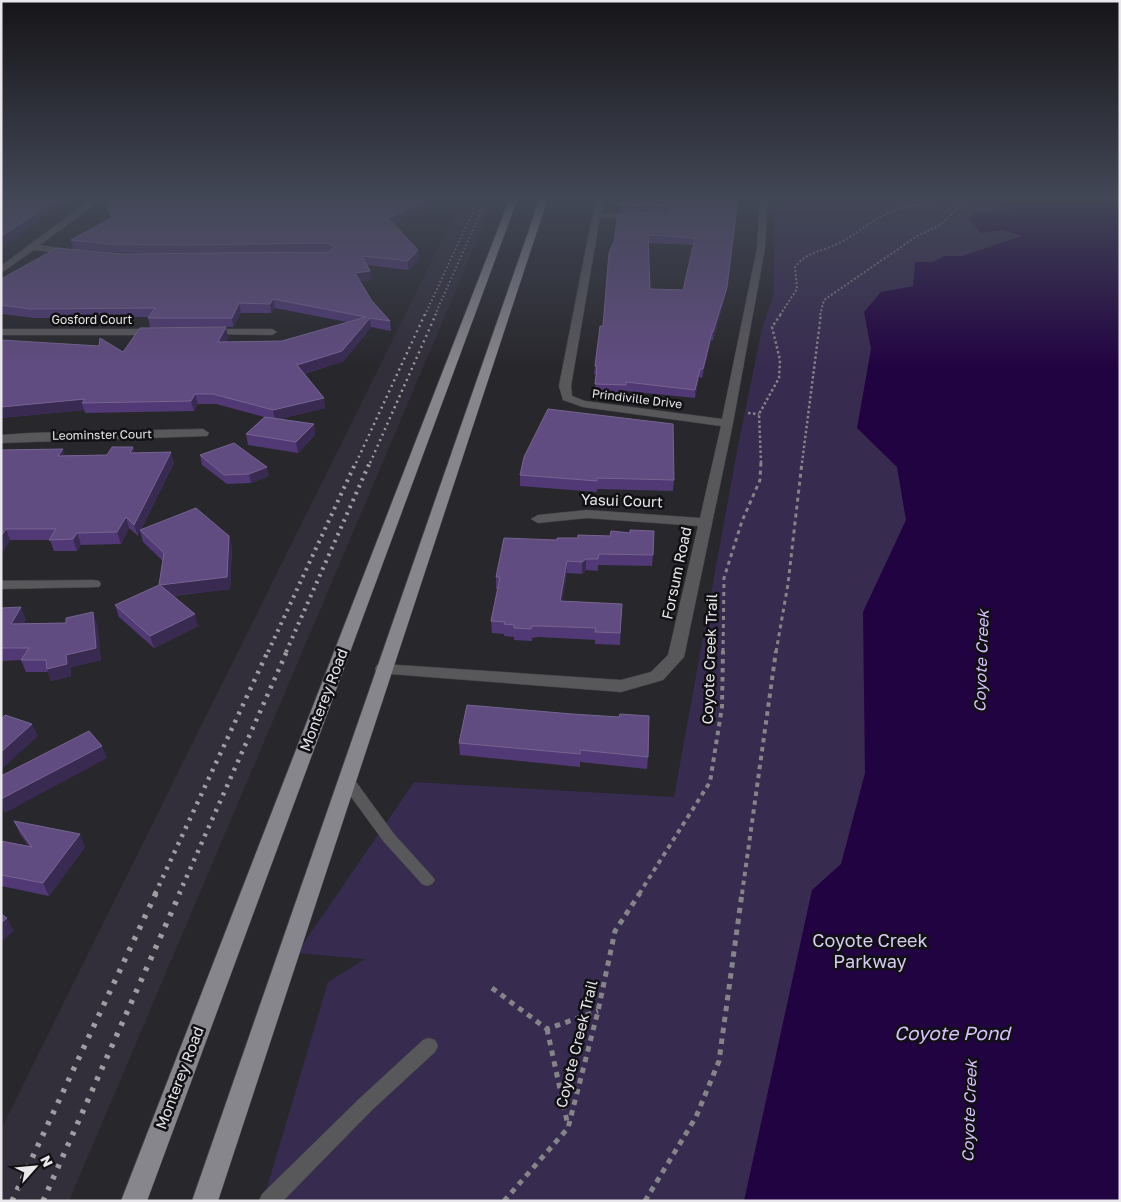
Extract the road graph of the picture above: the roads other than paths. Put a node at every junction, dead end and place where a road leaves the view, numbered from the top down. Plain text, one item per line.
1 (22, 254) edge
2 (75, 254) edge
3 (493, 254) edge
4 (525, 254) edge
5 (589, 254) edge
6 (760, 254) edge
7 (80, 255) edge
8 (1, 270) edge
9 (1, 332) edge
10 (162, 332) edge
11 (192, 332) edge
12 (272, 332) dead end
13 (727, 423) junction
14 (202, 433) dead end
15 (1, 439) edge
16 (538, 519) dead end
17 (705, 522) junction
18 (94, 584) dead end
19 (1, 585) edge
20 (384, 669) junction
21 (346, 779) junction
22 (427, 880) dead end
23 (429, 1046) dead end
24 (134, 1201) edge
25 (205, 1201) edge
26 (269, 1201) edge

1 - 8 street
2 - 7 street
3 - 24 main road, Monterey Road
4 - 20 main road
5 - 13 street, Prindiville Drive
6 - 13 street, Forsum Road
9 - 10 street, Gosford Court
11 - 12 street
13 - 17 street, Forsum Road
14 - 15 street, Leominster Court
16 - 17 street, Yasui Court
17 - 20 street, Forsum Road
18 - 19 street
20 - 21 main road
21 - 22 lane
21 - 25 main road
23 - 26 lane

